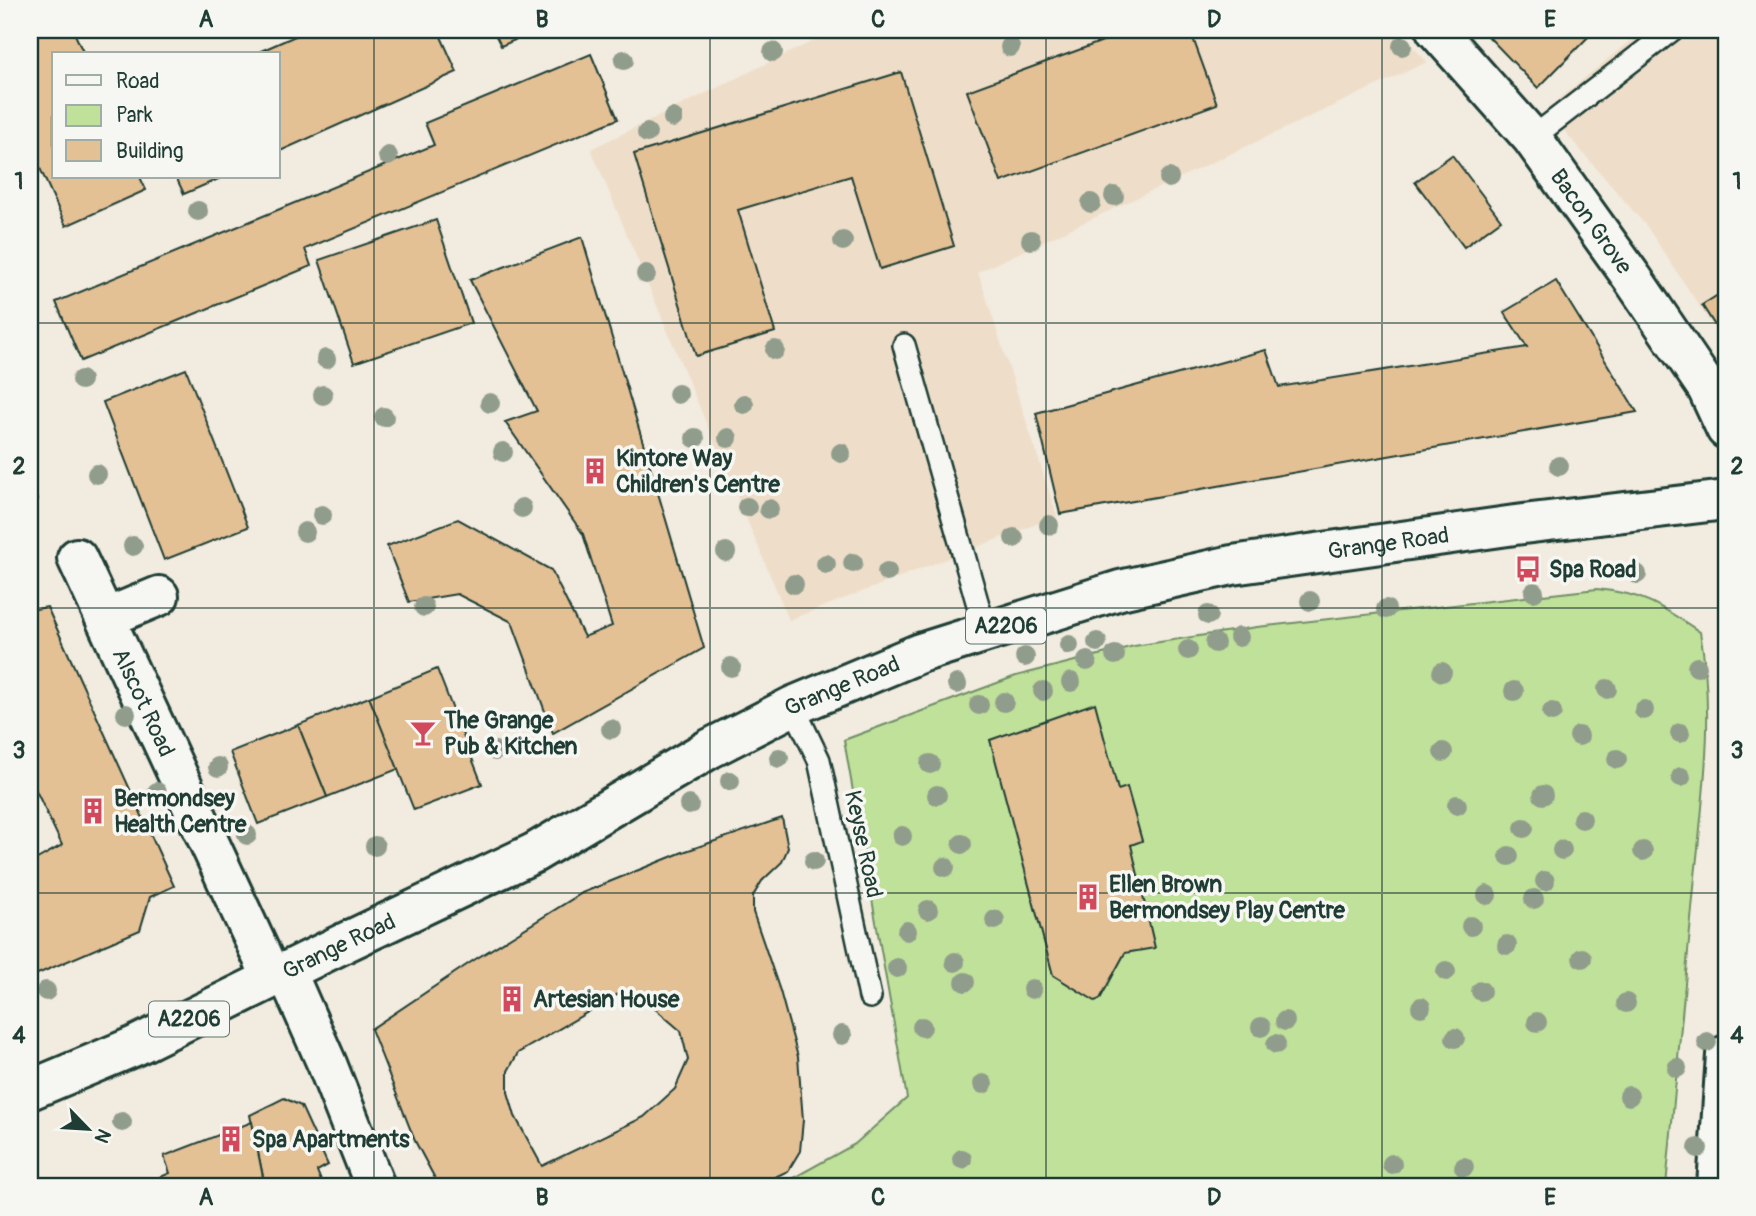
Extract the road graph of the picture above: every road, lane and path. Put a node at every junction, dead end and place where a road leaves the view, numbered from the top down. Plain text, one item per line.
1 (1436, 30) edge
2 (1672, 30) edge
3 (1532, 138) junction
4 (904, 345) dead end
5 (1726, 429) edge
6 (1726, 500) edge
7 (77, 558) dead end
8 (159, 596) dead end
9 (106, 618) junction
10 (986, 633) junction
11 (793, 706) junction
12 (279, 975) junction
13 (870, 997) dead end
14 (1726, 1055) edge
15 (30, 1090) edge
16 (375, 1186) edge
17 (1717, 1186) edge

1 - 3 main road, Bacon Grove
2 - 3 lane
3 - 5 main road, Bacon Grove
4 - 10 lane
6 - 10 main road, Grange Road / A2206
7 - 9 main road, Alscot Road
8 - 9 main road, Alscot Road
9 - 12 main road, Alscot Road
10 - 11 main road, Grange Road / A2206
11 - 12 main road, Grange Road / A2206
11 - 13 lane, Keyse Road
12 - 15 main road, Grange Road / A2206
12 - 16 main road, Alscot Road
14 - 17 main road

